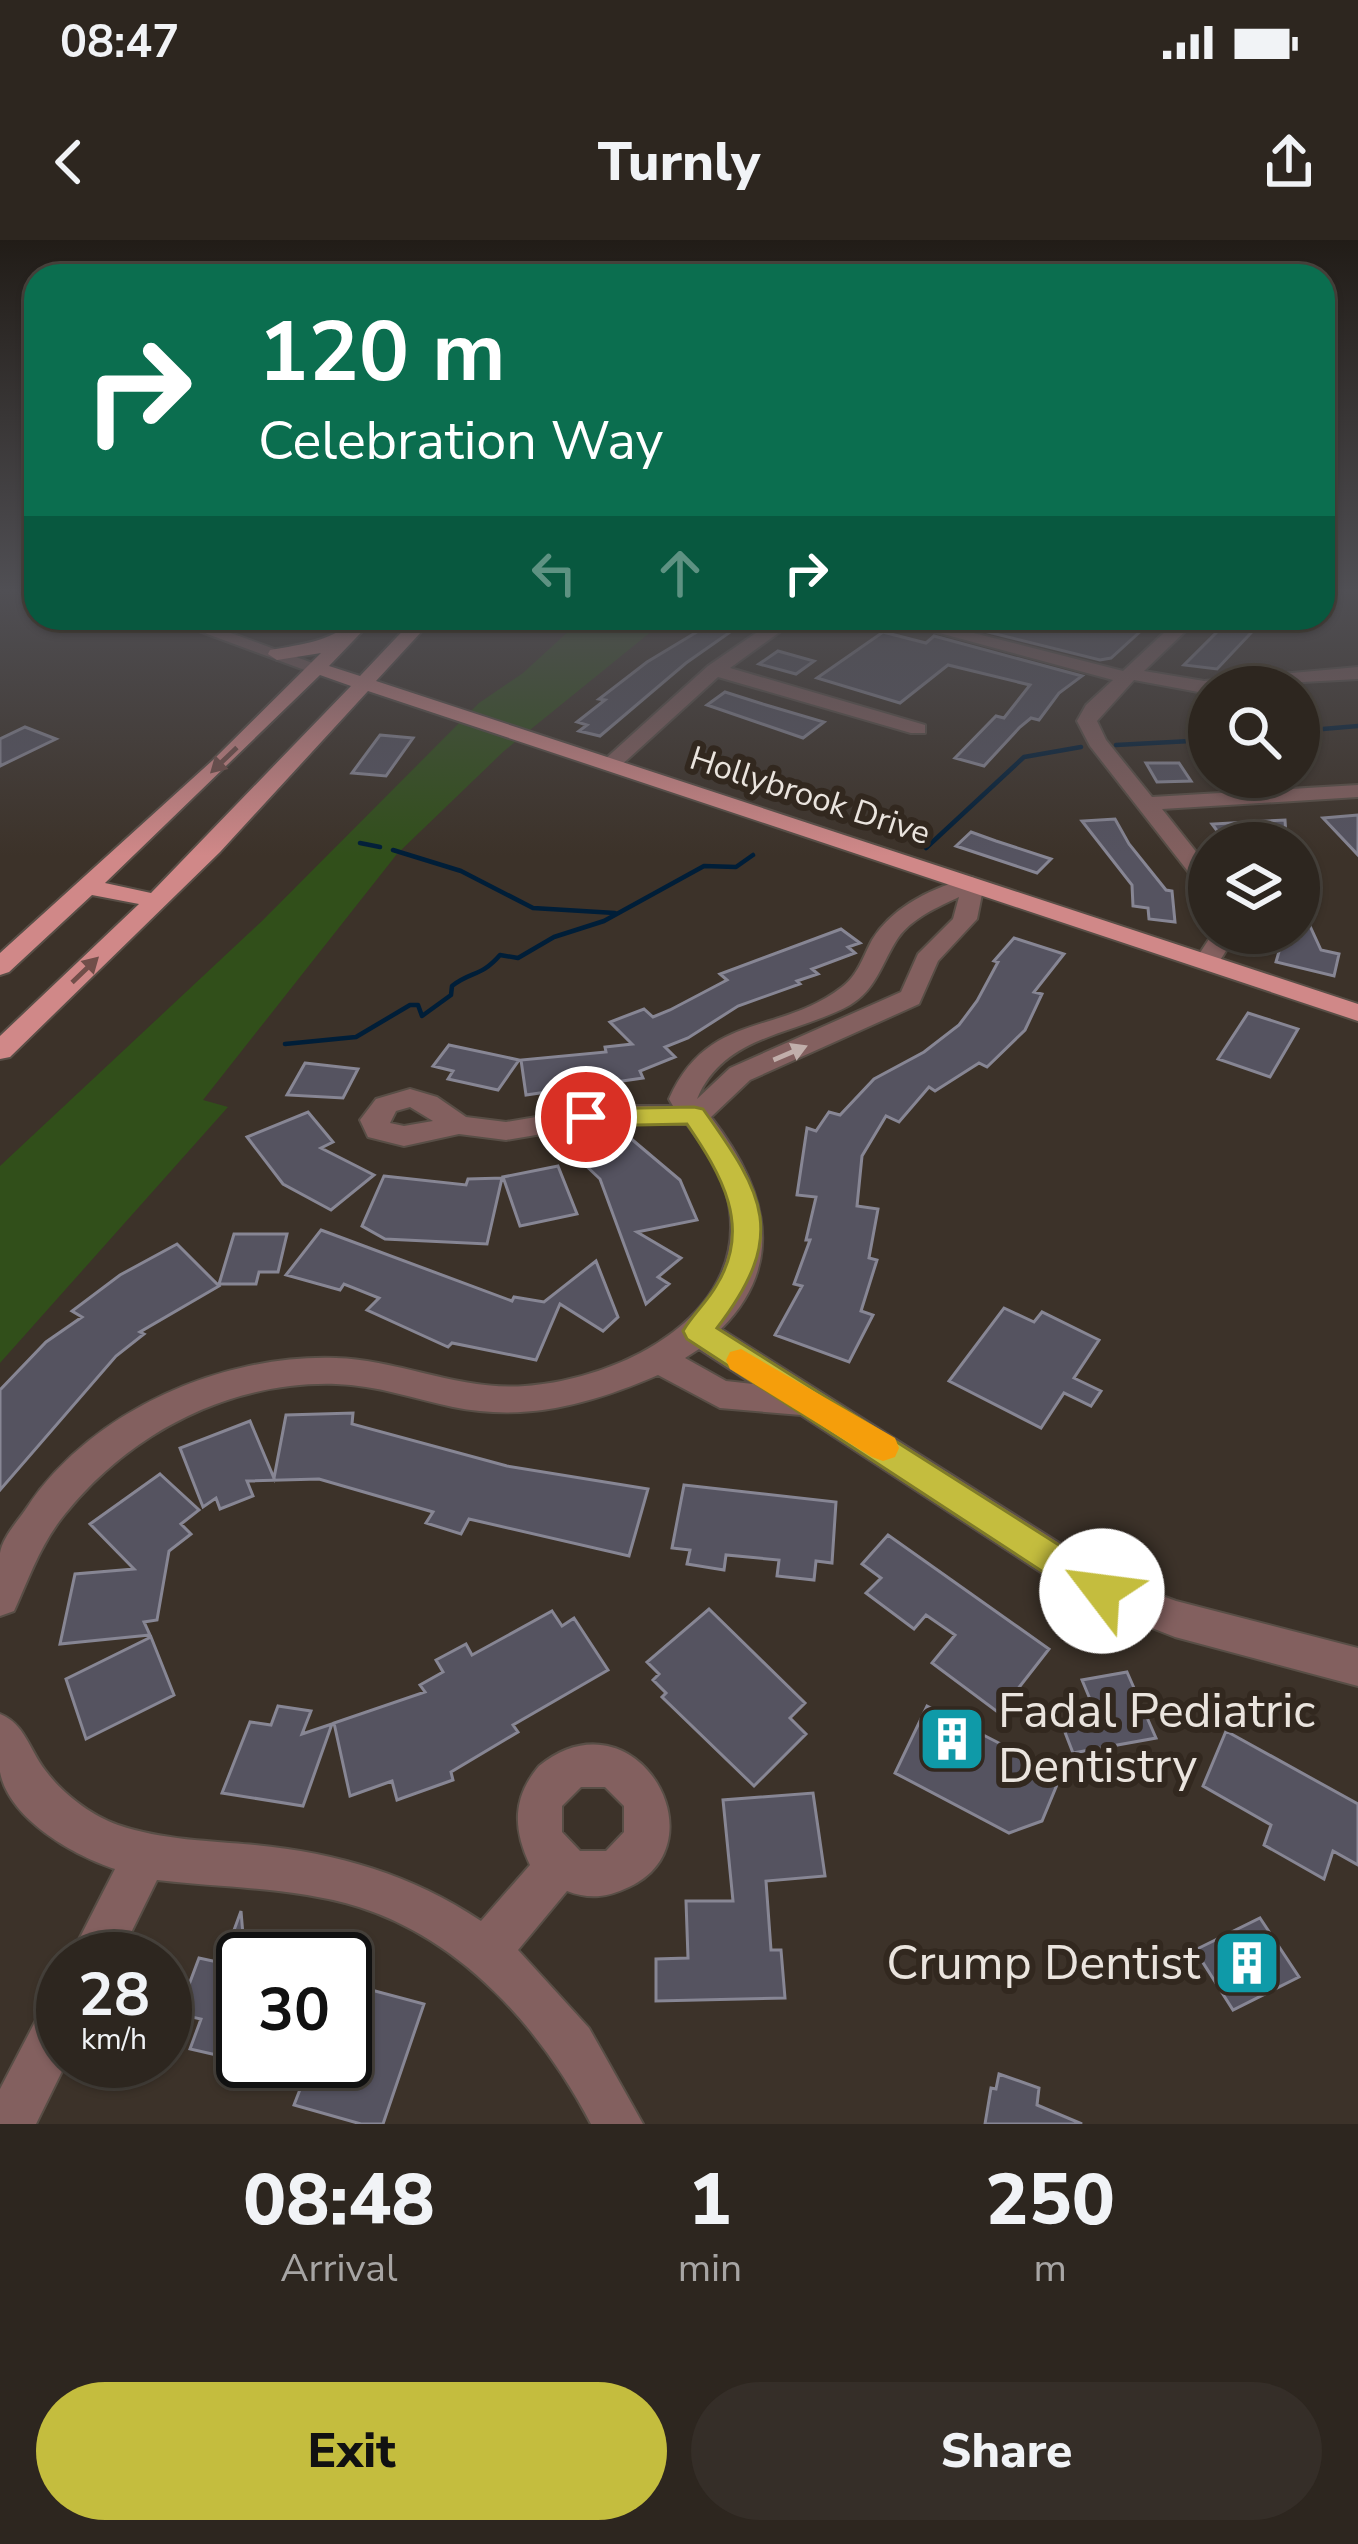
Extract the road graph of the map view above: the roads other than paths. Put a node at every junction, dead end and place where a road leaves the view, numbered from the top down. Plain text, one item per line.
1 (305, 680) edge
2 (353, 680) edge
3 (369, 680) edge
4 (704, 680) edge
5 (749, 680) edge
6 (1124, 680) edge
7 (1155, 680) edge
8 (1282, 680) edge
9 (365, 684) junction
10 (447, 710) junction
11 (325, 728) junction
12 (918, 729) dead end
13 (610, 765) junction
14 (1358, 791) edge
15 (1145, 803) junction
16 (1188, 857) edge
17 (972, 884) junction
18 (89, 887) junction
19 (157, 901) junction
20 (1212, 954) edge
21 (879, 961) junction
22 (1207, 962) junction
23 (0, 967) edge
24 (923, 969) junction
25 (810, 1012) junction
26 (1358, 1013) edge
27 (835, 1034) junction
28 (0, 1051) edge
29 (694, 1115) junction
30 (459, 1125) dead end
31 (698, 1331) junction
32 (661, 1360) junction
33 (817, 1404) junction
34 (0, 1599) edge
35 (1358, 1667) edge
36 (0, 1734) edge
37 (144, 1858) junction
38 (559, 1866) dead end
39 (107, 1932) edge
40 (486, 1951) junction
41 (36, 2071) edge
42 (9, 2124) edge
43 (618, 2124) edge

1 -> 18 main road
2 - 9 main road, Hollybrook Drive
3 - 9 main road
4 - 13 street
5 - 12 street
6 - 15 street
7 - 8 street
9 - 10 main road, Hollybrook Drive
9 - 11 main road
10 - 11 main road
10 - 13 main road, Hollybrook Drive
11 - 19 main road
13 - 17 main road, Hollybrook Drive
14 - 15 street
15 - 16 street
17 - 21 street
17 - 22 main road, Hollybrook Drive
17 - 24 street
18 - 19 main road
18 - 23 main road
28 -> 19 main road
20 - 22 street
21 - 24 street
21 - 25 street
22 - 26 main road, Hollybrook Drive
24 - 27 street
25 - 27 street
25 - 29 street
29 -> 27 street
29 - 30 street
29 - 31 street
31 - 32 street
31 - 33 street
32 - 33 street
32 - 34 street
33 - 35 street
36 - 37 street
37 - 39 street
37 - 40 street
38 - 40 street
40 - 43 street
41 - 42 street

